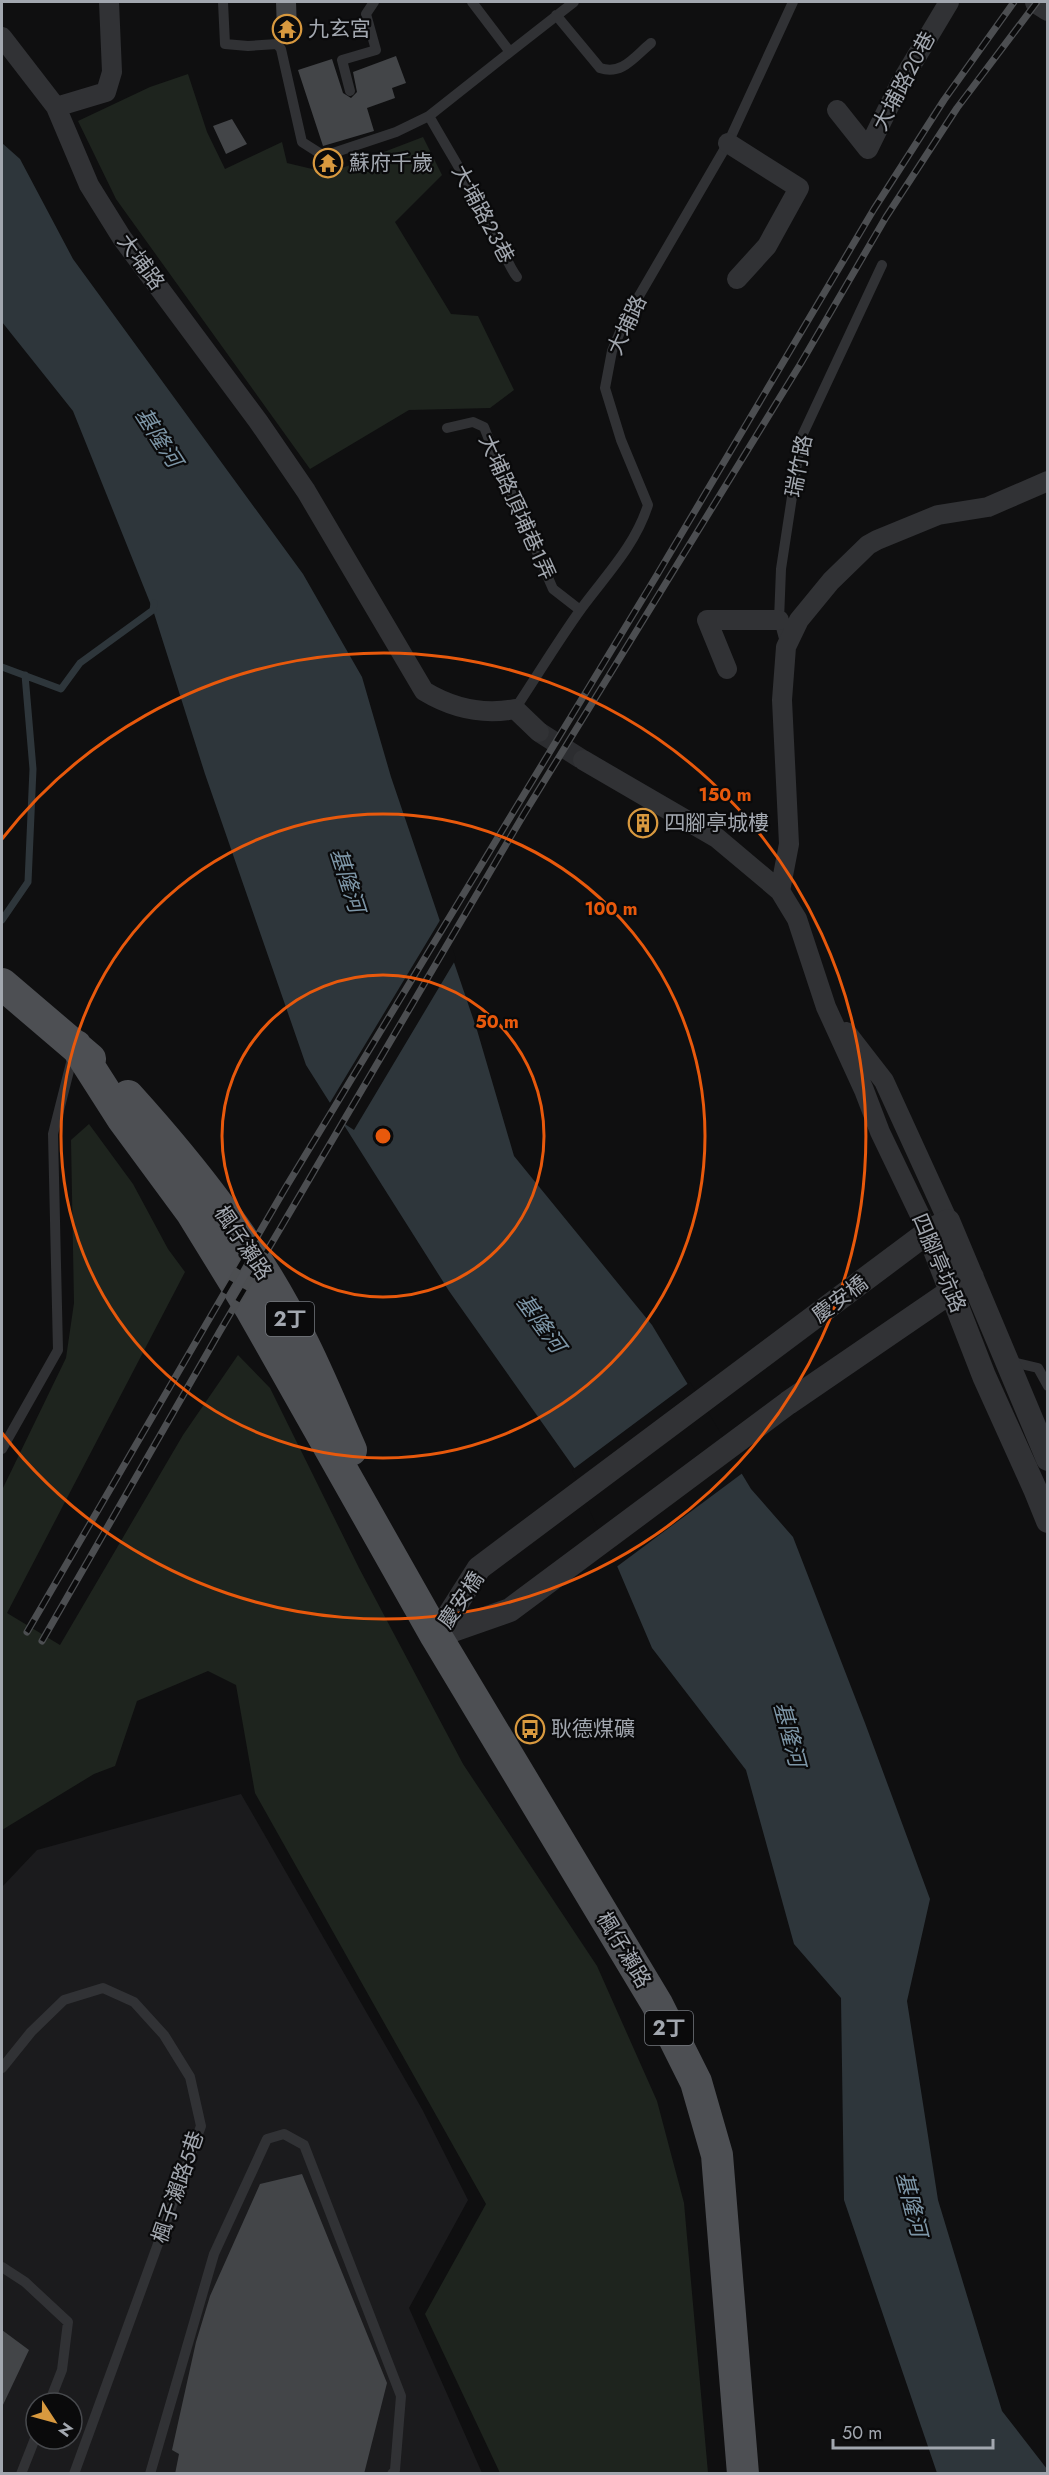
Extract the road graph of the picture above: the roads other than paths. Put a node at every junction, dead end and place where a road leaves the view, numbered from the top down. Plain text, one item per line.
1 (109, 2) edge
2 (223, 2) edge
3 (374, 2) edge
4 (472, 2) edge
5 (574, 2) edge
6 (794, 2) edge
7 (949, 2) edge
8 (1037, 2) edge
9 (1047, 9) edge
10 (556, 15) junction
11 (2, 37) edge
12 (651, 44) dead end
13 (510, 52) junction
14 (350, 91) dead end
15 (56, 107) junction
16 (837, 110) dead end
17 (429, 116) junction
18 (728, 143) junction
19 (882, 265) dead end
20 (517, 277) dead end
21 (737, 279) dead end
22 (447, 428) dead end
23 (1047, 481) edge
24 (580, 610) junction
25 (779, 620) junction
26 (786, 646) junction
27 (727, 669) dead end
28 (515, 709) junction
29 (539, 732) tunnel mouth
30 (583, 759) tunnel mouth
31 (780, 891) junction
32 (2, 984) edge
33 (76, 1046) junction
34 (938, 1227) junction
35 (972, 1277) junction
36 (953, 1291) junction
37 (1008, 1361) junction
38 (1047, 1386) edge
39 (2, 1449) edge
40 (1047, 1459) edge
41 (1047, 1521) edge
42 (436, 1636) junction
43 (2, 2068) edge
44 (2, 2267) edge
45 (54, 2391) edge
46 (30, 2451) edge
47 (21, 2474) edge
48 (74, 2474) edge
49 (150, 2474) edge
50 (392, 2474) edge
51 (743, 2474) edge

1 - 15 street
2 - 17 lane
3 - 14 lane
4 - 13 lane
5 - 10 lane
6 - 18 lane, 大埔路
7 - 16 street, 大埔路20巷
8 - 9 street
10 - 12 lane
10 - 13 lane
11 - 15 street, 大埔路
13 - 17 lane
15 - 28 street, 大埔路
17 - 20 lane, 大埔路23巷
18 - 21 street
18 - 24 lane, 大埔路
19 - 25 lane, 瑞竹路
22 - 24 lane, 大埔路頂埔巷1弄
23 - 26 street, 瑞竹路
24 - 28 lane, 大埔路
25 - 26 lane, 瑞竹路
25 - 27 street
26 - 31 street, 瑞竹路
28 - 29 street
30 - 31 street
31 - 34 street, 四腳亭坑路
32 - 33 main road, 楓仔瀨路 / 2丁
33 - 39 lane
33 - 42 main road, 楓仔瀨路 / 2丁
34 - 35 street, 四腳亭坑路
34 - 36 street, 四腳亭坑路
34 - 42 street, 慶安橋
35 - 36 street, 慶安橋
35 - 37 street, 四腳亭坑路
36 - 41 street, 四腳亭坑路
36 - 42 street, 慶安橋
37 - 38 lane
37 - 40 street, 四腳亭坑路
42 - 51 main road, 楓仔瀨路 / 2丁
43 - 48 lane, 楓子瀨路5巷
44 - 45 lane
46 - 47 lane
49 - 50 lane

